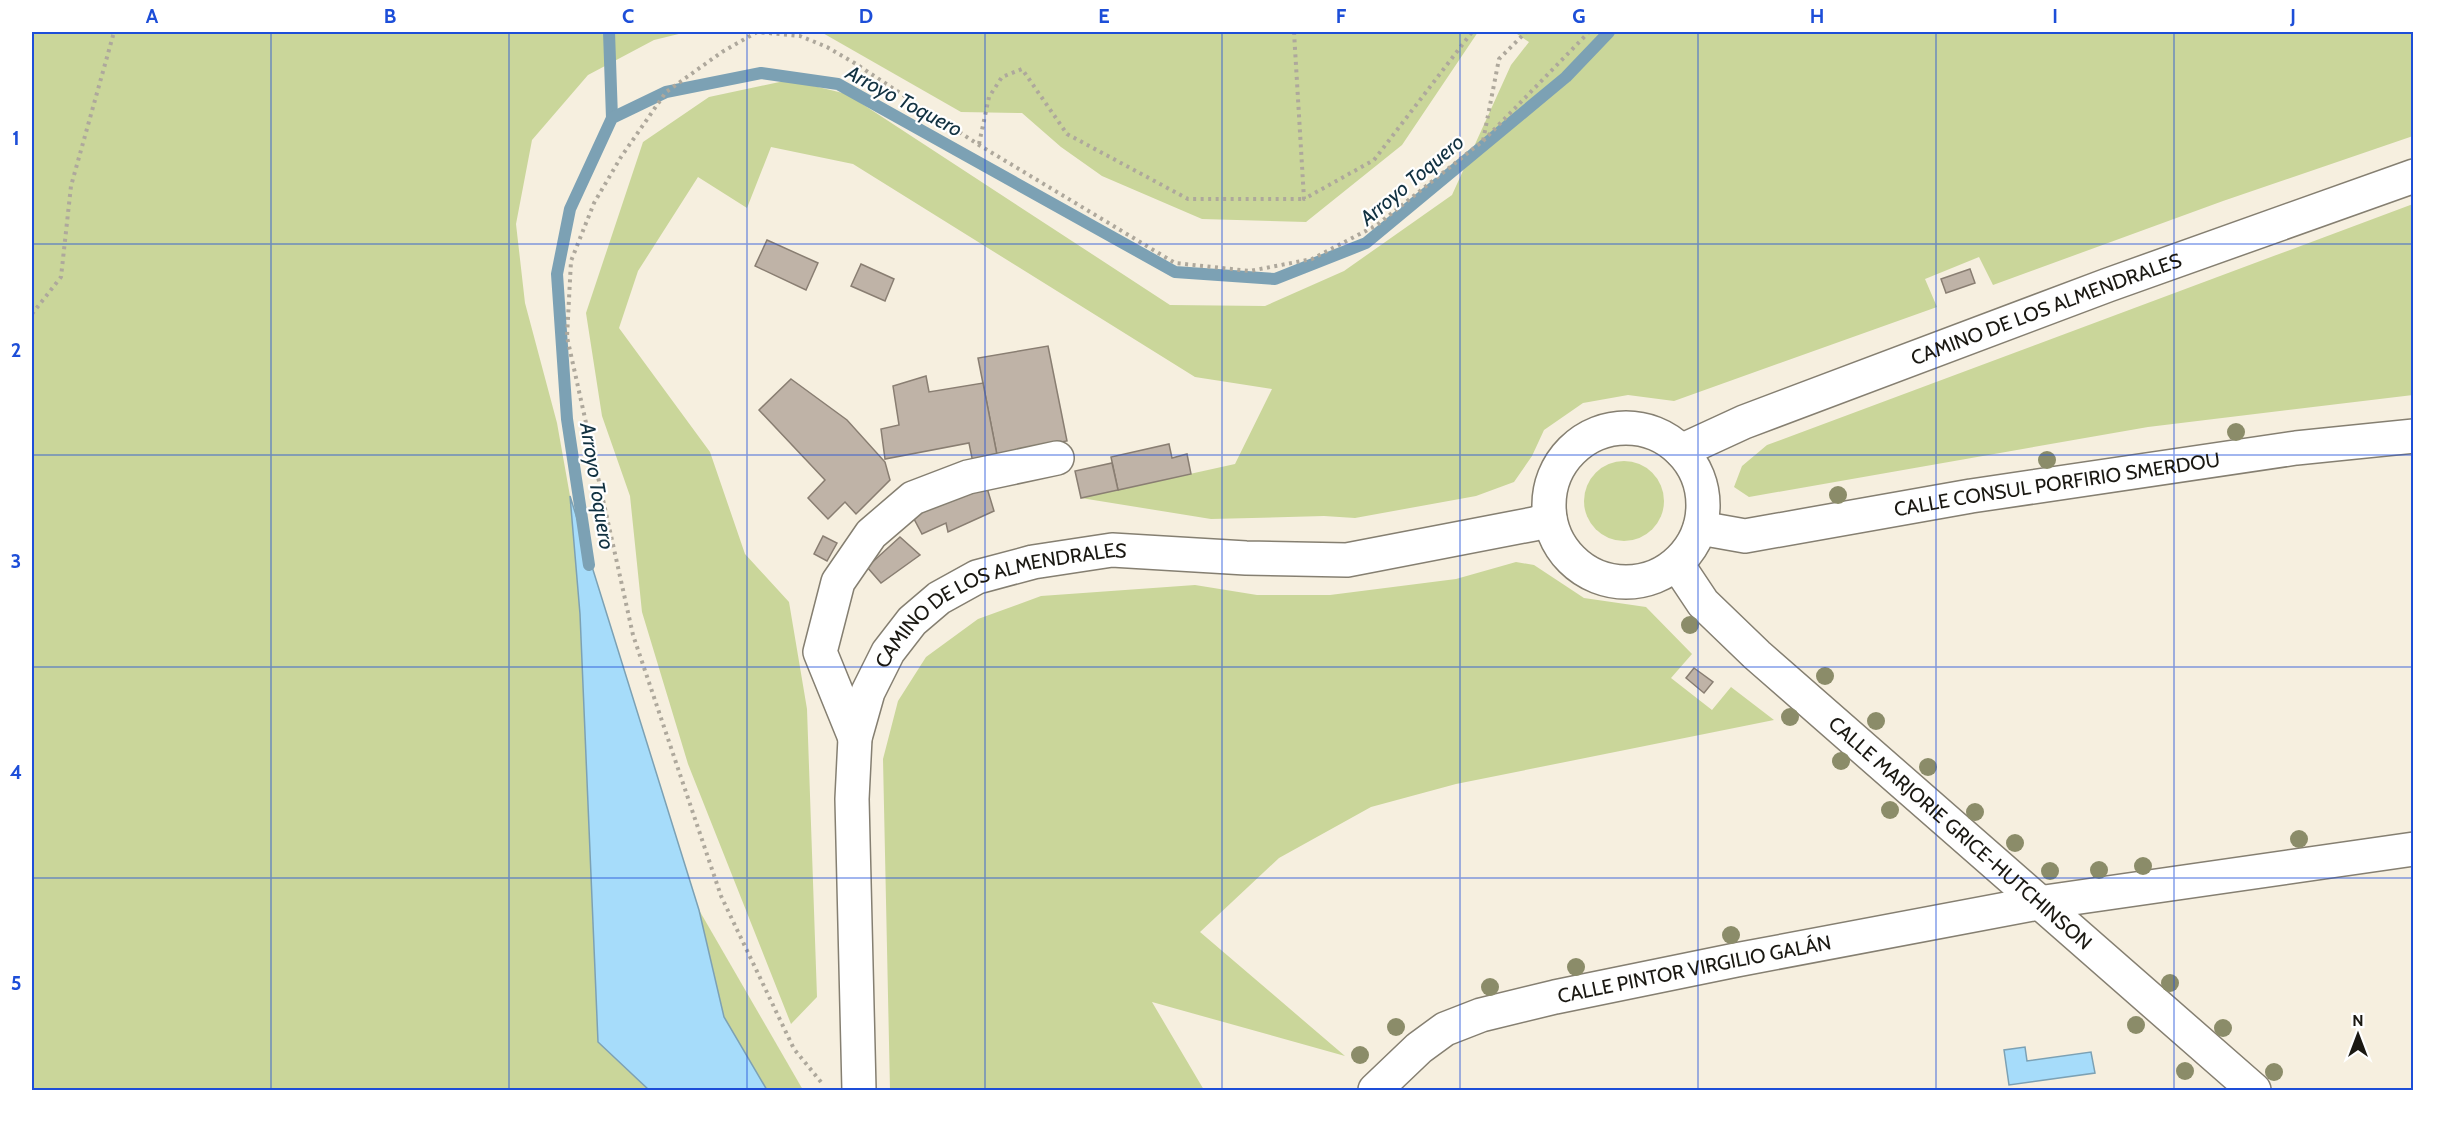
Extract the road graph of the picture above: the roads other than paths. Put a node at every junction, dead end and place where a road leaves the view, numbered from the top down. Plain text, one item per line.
1 (2414, 176) edge
2 (2414, 436) edge
3 (1681, 452) junction
4 (1057, 458) dead end
5 (1550, 519) junction
6 (1700, 528) junction
7 (1677, 564) junction
8 (855, 738) junction
9 (2414, 849) edge
10 (2038, 903) junction
11 (859, 1090) edge
12 (1375, 1090) edge
13 (2254, 1090) edge

1 - 3 street, CAMINO DE LOS ALMENDRALES
2 - 6 street, CALLE CONSUL PORFIRIO SMERDOU
3 - 5 street
3 - 6 street
4 - 8 street
5 - 7 street
5 - 8 street, CAMINO DE LOS ALMENDRALES
6 - 7 street
7 - 10 street, CALLE MARJORIE GRICE-HUTCHINSON
8 - 11 street, CAMINO DE LOS ALMENDRALES
9 - 10 street, CALLE PINTOR VIRGILIO GALÁN
10 - 12 street, CALLE PINTOR VIRGILIO GALÁN
10 - 13 street, CALLE MARJORIE GRICE-HUTCHINSON

